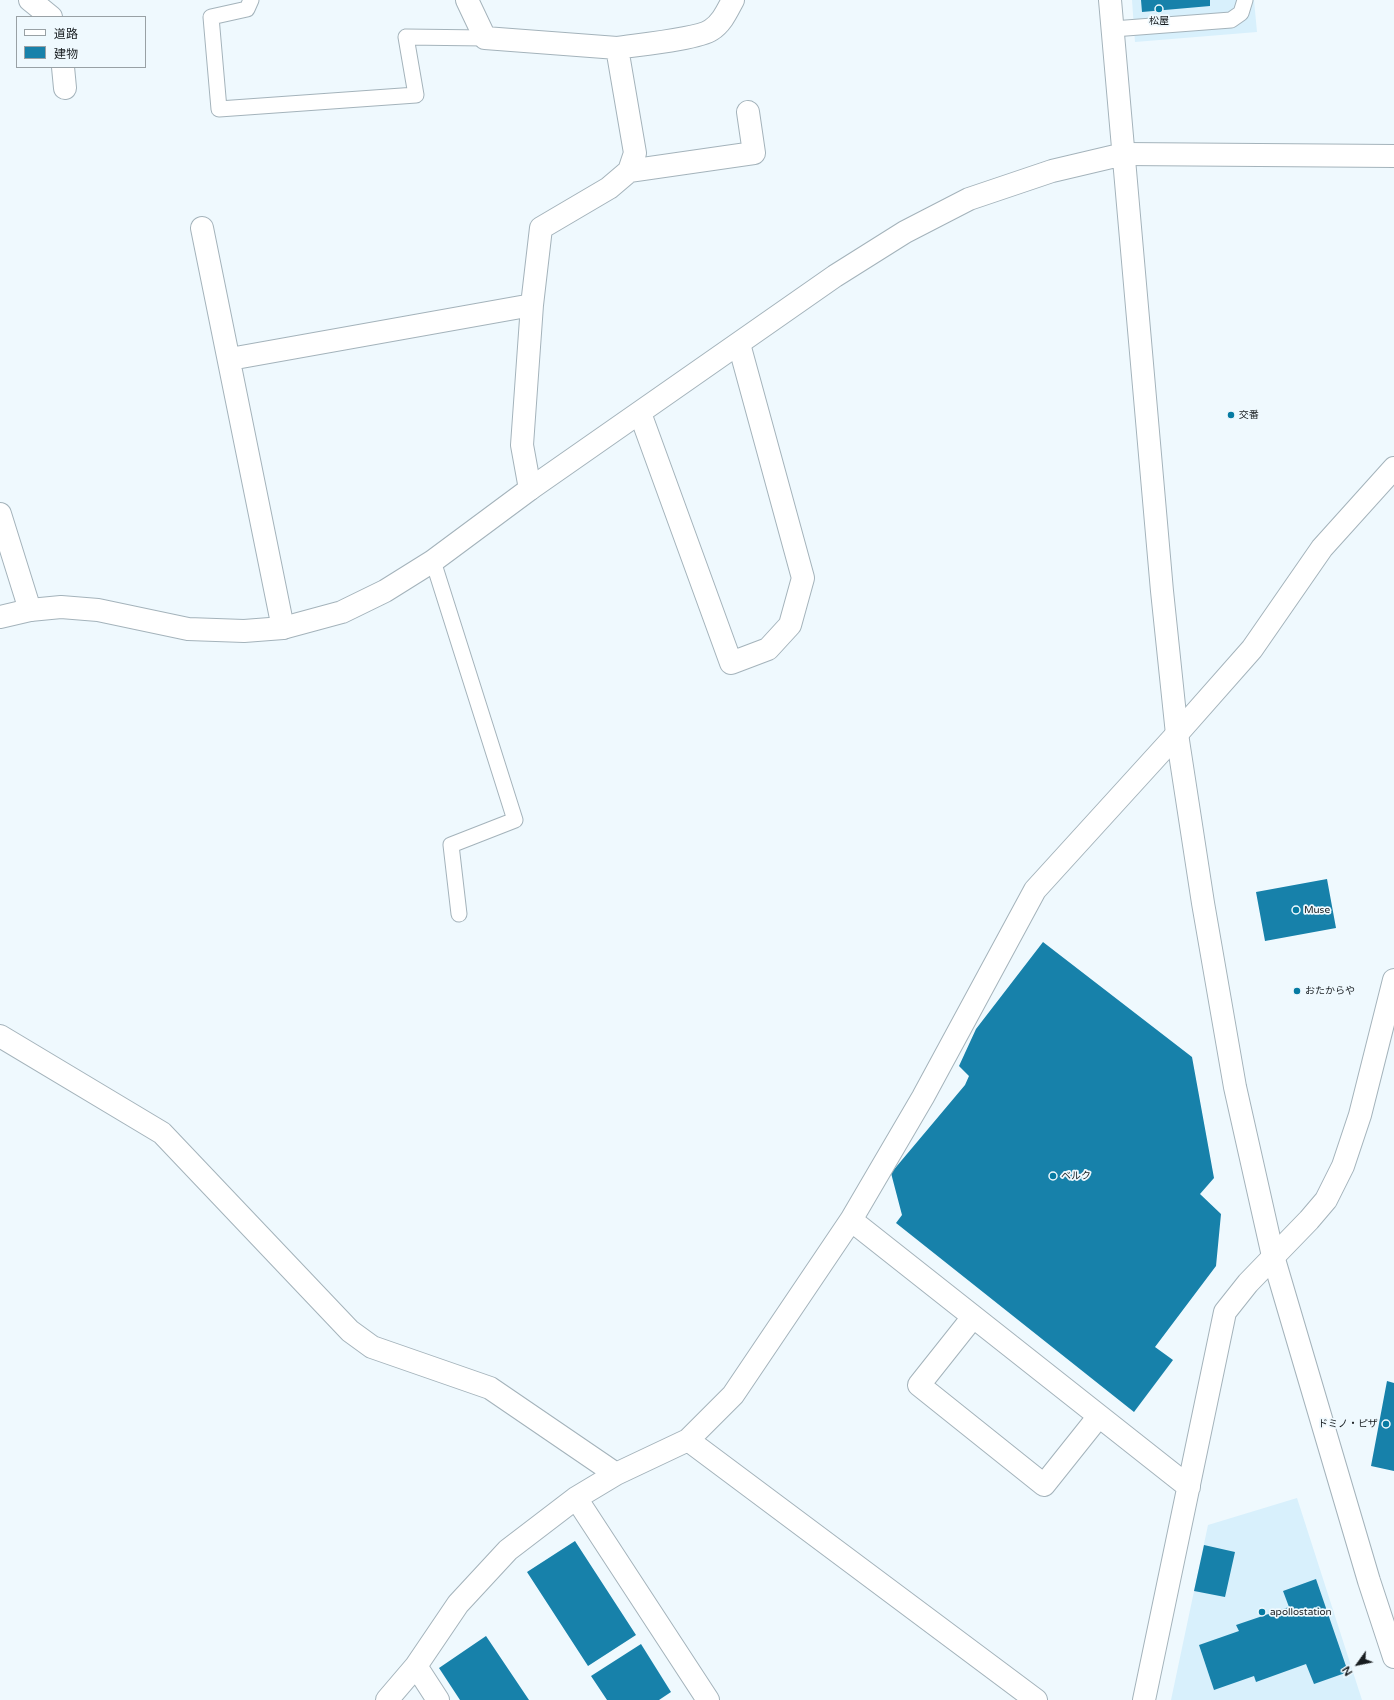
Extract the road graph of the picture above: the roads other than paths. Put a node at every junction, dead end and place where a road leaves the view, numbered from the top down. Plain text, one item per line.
1 (30, 0) edge
2 (251, 0) edge
3 (467, 0) edge
4 (733, 0) edge
5 (1110, 0) edge
6 (1246, 0) edge
7 (50, 16) edge
8 (1113, 29) junction
9 (485, 38) junction
10 (617, 48) junction
11 (64, 68) edge
12 (65, 88) dead end
13 (748, 112) dead end
14 (1124, 154) junction
15 (1394, 156) edge
16 (629, 171) junction
17 (202, 228) dead end
18 (532, 305) junction
19 (739, 344) junction
20 (230, 359) junction
21 (640, 413) junction
22 (1394, 468) edge
23 (530, 489) junction
24 (0, 514) edge
25 (433, 561) junction
26 (30, 610) junction
27 (0, 617) edge
28 (283, 628) junction
29 (1177, 734) junction
30 (460, 914) dead end
31 (1394, 980) edge
32 (0, 1036) edge
33 (851, 1220) junction
34 (1273, 1256) junction
35 (973, 1317) junction
36 (1099, 1416) junction
37 (688, 1440) junction
38 (616, 1474) junction
39 (1189, 1488) junction
40 (576, 1498) junction
41 (1394, 1657) edge
42 (416, 1666) junction
43 (387, 1700) edge
44 (438, 1700) edge
45 (708, 1700) edge
46 (1036, 1700) edge
47 (1144, 1700) edge

1 - 7 street
2 - 9 lane
3 - 9 street
4 - 10 street
5 - 8 street
6 - 8 lane
8 - 14 street
9 - 10 street
10 - 16 street
11 - 12 street
13 - 16 street
14 - 15 street
14 - 19 street
14 - 29 street
16 - 18 street
17 - 20 street
18 - 20 street
18 - 23 street
19 - 21 street
19 - 21 street
20 - 28 street
21 - 23 street
22 - 29 street
23 - 25 street
24 - 26 street
25 - 28 street
25 - 30 lane
26 - 27 street
26 - 28 street
29 - 33 street
29 - 34 street
31 - 34 street
32 - 38 street
33 - 35 street
33 - 37 street
34 - 39 street
34 - 41 street
35 - 36 street
35 - 36 street
36 - 39 street
37 - 38 street
37 - 46 street
38 - 40 street
39 - 47 street
40 - 42 street
40 - 45 street
42 - 43 street
42 - 44 street

